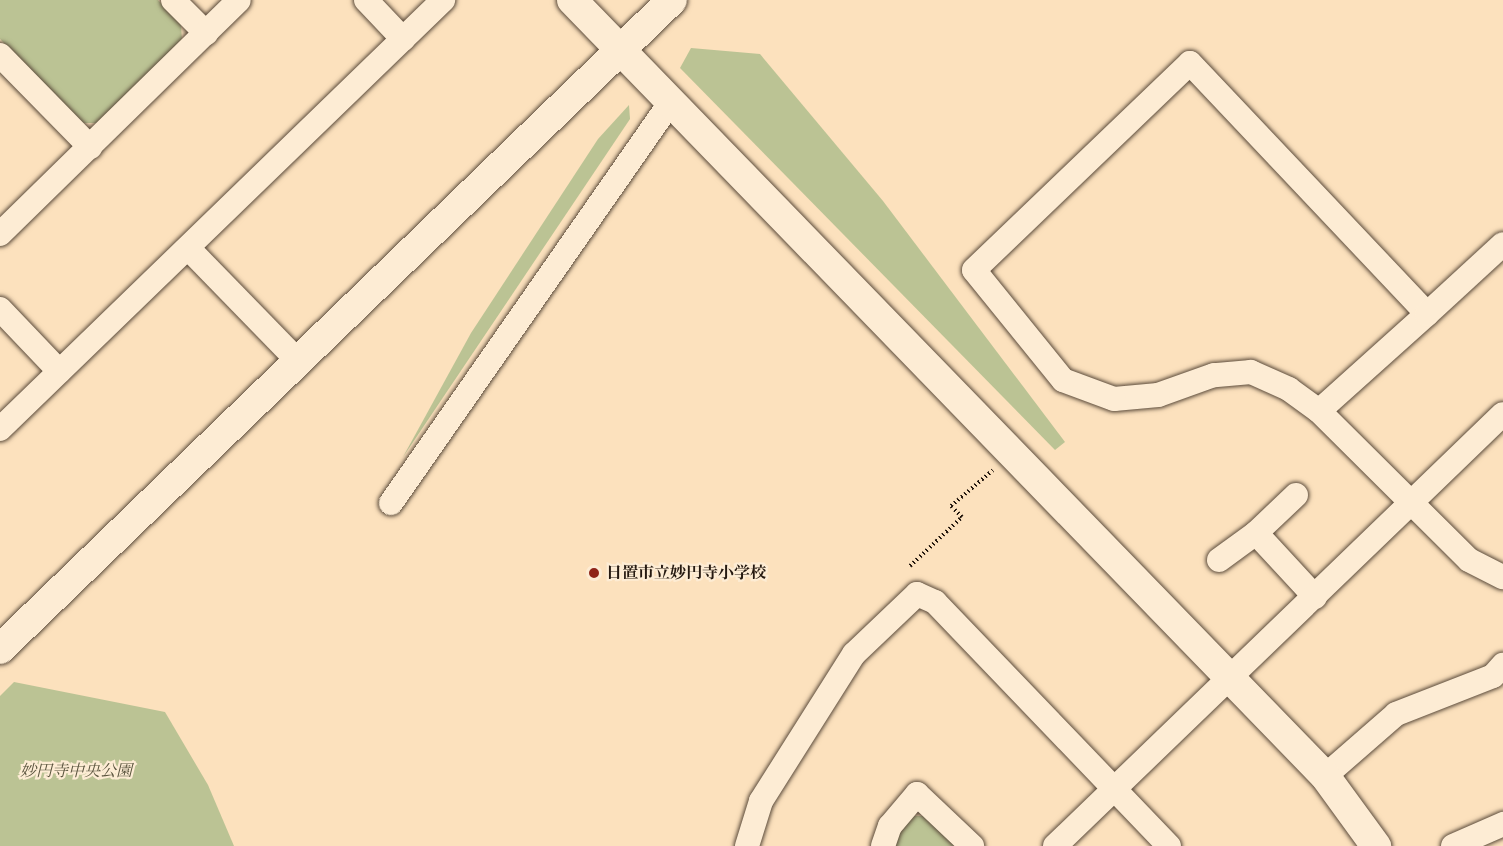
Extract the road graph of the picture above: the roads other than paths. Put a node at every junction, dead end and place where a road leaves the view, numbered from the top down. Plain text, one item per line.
1 (173, 0) edge
2 (239, 0) edge
3 (366, 0) edge
4 (443, 0) edge
5 (572, 0) edge
6 (672, 0) edge
7 (206, 33) junction
8 (403, 39) junction
9 (621, 50) junction
10 (0, 56) edge
11 (671, 101) junction
12 (90, 147) junction
13 (0, 234) edge
14 (1503, 244) edge
15 (188, 249) junction
16 (0, 309) edge
17 (1427, 314) junction
18 (296, 359) junction
19 (59, 371) junction
20 (1318, 411) junction
21 (1503, 414) edge
22 (0, 429) edge
23 (1296, 495) dead end
24 (392, 503) dead end
25 (1412, 506) junction
26 (1256, 533) junction
27 (1219, 560) dead end
28 (1503, 577) edge
29 (1315, 597) junction
30 (3, 641) edge
31 (1503, 665) edge
32 (1228, 680) junction
33 (1325, 776) junction
34 (1112, 790) junction
35 (1503, 824) edge
36 (747, 846) edge
37 (883, 846) edge
38 (972, 846) edge
39 (1055, 846) edge
40 (1169, 846) edge
41 (1376, 846) edge
42 (1454, 846) edge

1 - 7 street
2 - 7 street
3 - 8 street
4 - 8 street
5 - 9 street
6 - 9 street
7 - 12 street
8 - 15 street
9 - 11 street
9 - 18 street
10 - 12 street
11 - 24 street
11 - 32 street
12 - 13 street
14 - 17 street
15 - 18 street
15 - 19 street
16 - 19 street
17 - 20 street
17 - 20 street
18 - 30 street
19 - 22 street
20 - 25 street
21 - 25 street
23 - 26 street
25 - 28 street
25 - 29 street
26 - 27 street
26 - 29 street
29 - 32 street
31 - 33 street
32 - 33 street
32 - 34 street
33 - 41 street
34 - 36 street
34 - 39 street
34 - 40 street
35 - 42 street
37 - 38 street

